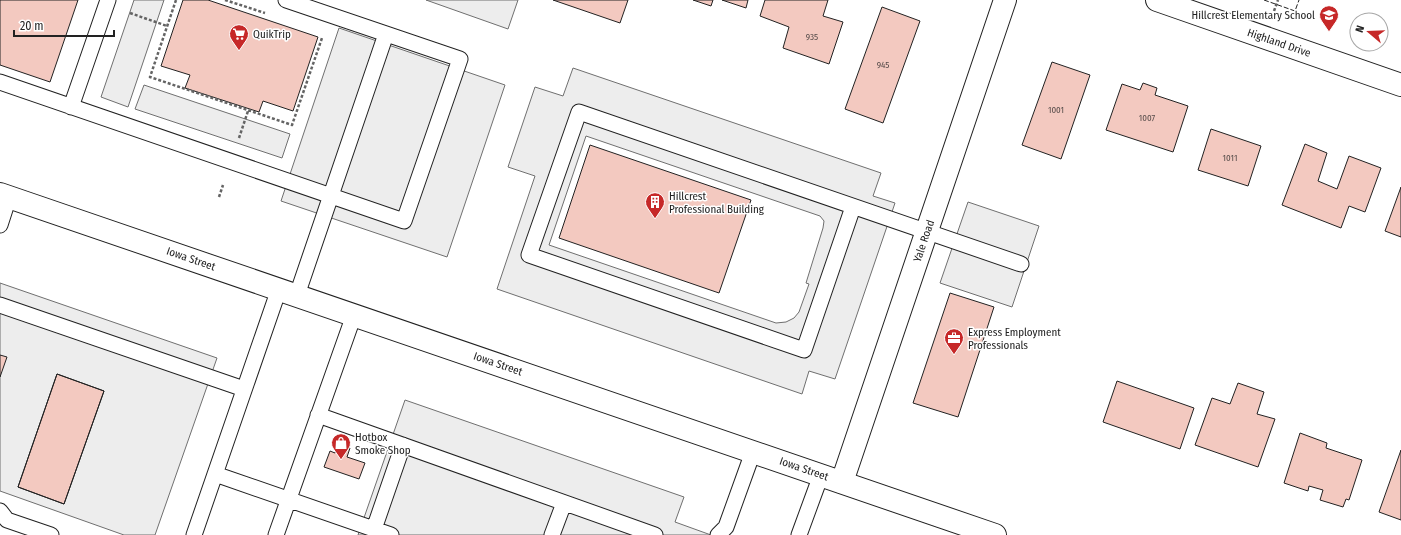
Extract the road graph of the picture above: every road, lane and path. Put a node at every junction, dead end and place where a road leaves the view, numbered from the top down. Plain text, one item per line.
1 (108, 0) edge
2 (176, 0) edge
3 (286, 0) edge
4 (1006, 0) edge
5 (1157, 0) edge
6 (324, 33) dead end
7 (386, 34) junction
8 (0, 82) edge
9 (1401, 85) edge
10 (71, 107) junction
11 (5, 195) edge
12 (331, 196) junction
13 (853, 207) junction
14 (0, 225) edge
15 (927, 232) junction
16 (1021, 264) dead end
17 (288, 292) junction
18 (0, 305) edge
19 (354, 315) junction
20 (244, 389) junction
21 (318, 415) junction
22 (403, 445) junction
23 (753, 452) junction
24 (215, 474) junction
25 (821, 475) junction
26 (842, 482) junction
27 (288, 500) junction
28 (564, 503) junction
29 (0, 511) edge
30 (374, 529) junction
31 (51, 535) edge
32 (194, 535) edge
33 (276, 535) edge
34 (391, 535) edge
35 (552, 535) edge
36 (655, 535) edge
37 (718, 535) edge
38 (799, 535) edge
39 (995, 535) edge

1 - 10 lane
2 - 6 path
3 - 7 lane
4 - 15 main road, Yale Road
5 - 9 main road, Highland Drive
7 - 12 lane
7 - 12 lane
8 - 10 lane
10 - 12 lane
11 - 14 lane
11 - 17 main road, Iowa Street
12 - 17 lane
13 - 13 lane
13 - 15 lane
15 - 16 lane
15 - 26 main road, Yale Road
17 - 19 main road, Iowa Street
17 - 20 lane
18 - 20 lane
19 - 21 lane
19 - 23 main road, Iowa Street
20 - 24 lane
21 - 22 lane
21 - 27 lane
22 - 28 lane
22 - 30 lane
23 - 25 main road, Iowa Street
23 - 37 lane
24 - 27 lane
24 - 32 lane
25 - 26 main road, Iowa Street
25 - 38 lane
26 - 39 main road, Iowa Street
27 - 30 lane
27 - 33 lane
28 - 35 lane
28 - 36 lane
29 - 31 lane
30 - 34 lane

